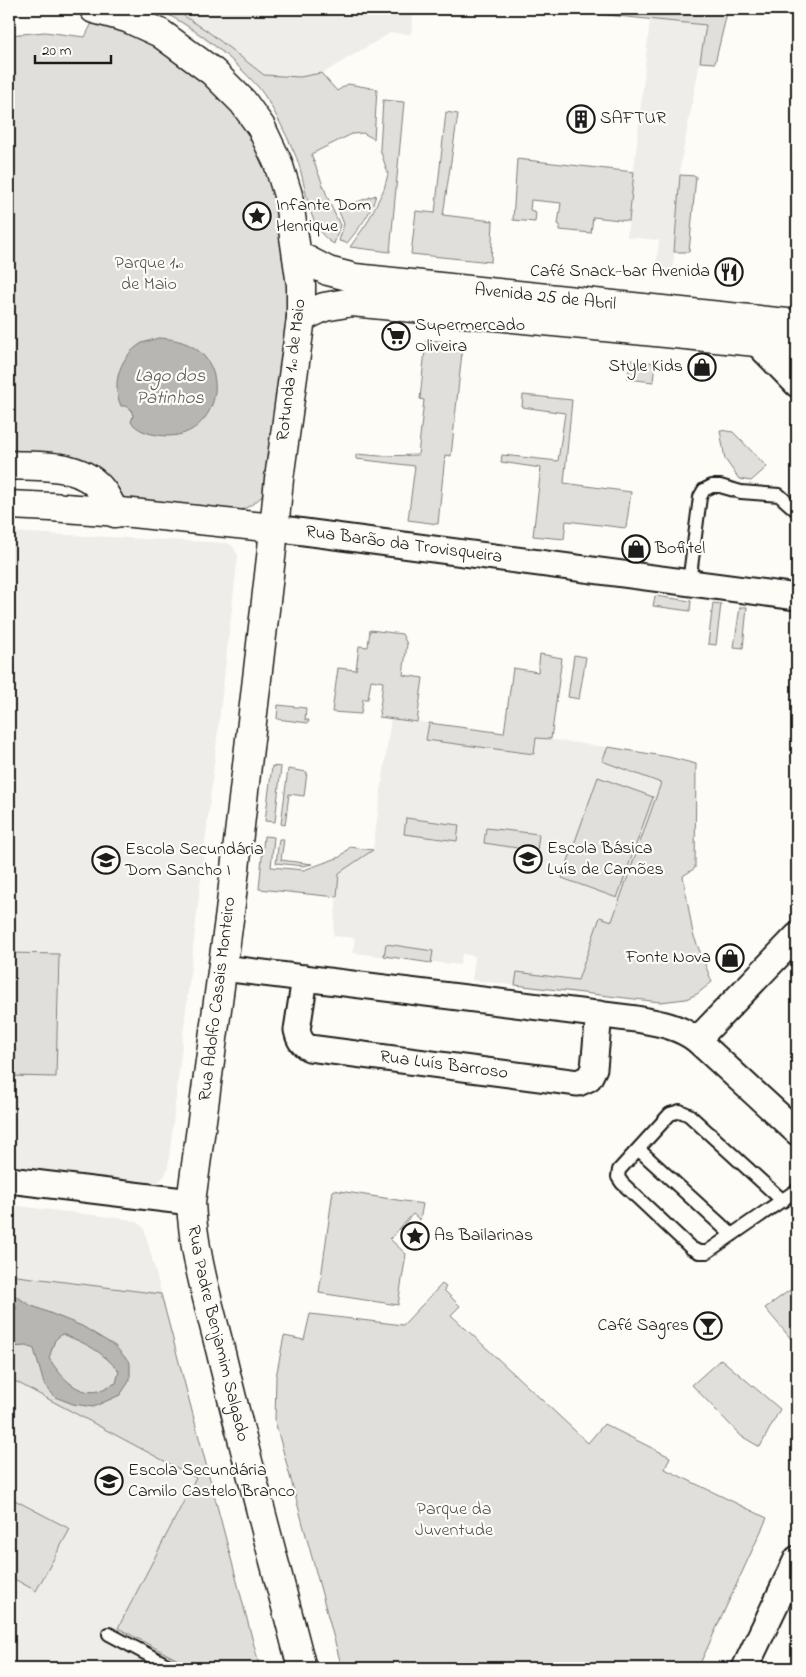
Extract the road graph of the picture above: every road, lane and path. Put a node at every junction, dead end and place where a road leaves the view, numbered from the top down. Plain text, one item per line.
1 (94, 9) edge
2 (297, 255) junction
3 (397, 295) junction
4 (495, 305) junction
5 (301, 318) junction
6 (797, 324) edge
7 (755, 342) junction
8 (797, 346) edge
9 (797, 384) edge
10 (9, 465) edge
11 (9, 505) edge
12 (797, 511) edge
13 (115, 513) junction
14 (274, 528) junction
15 (689, 583) junction
16 (797, 597) edge
17 (797, 936) edge
18 (223, 968) junction
19 (305, 978) junction
20 (599, 1014) junction
21 (697, 1040) junction
22 (797, 1132) edge
23 (638, 1148) junction
24 (9, 1180) edge
25 (797, 1190) edge
26 (191, 1202) junction
27 (783, 1202) junction
28 (732, 1235) junction
29 (797, 1559) edge
30 (109, 1634) dead end
31 (173, 1668) edge
32 (302, 1668) edge
33 (745, 1668) edge

1 - 2 main road, Rotunda 1.º de Maio
2 - 3 main road, Avenida 25 de Abril
2 - 5 main road, Rotunda 1.º de Maio
3 - 4 main road, Avenida 25 de Abril
3 - 5 main road, Avenida 25 de Abril
4 - 6 main road, Avenida 25 de Abril
4 - 7 main road, Avenida 25 de Abril
5 - 14 main road, Rotunda 1.º de Maio
7 - 8 main road, Avenida 25 de Abril
7 - 9 street
10 - 13 main road
11 - 13 main road, Rua Barão da Trovisqueira
12 - 15 lane
13 - 14 main road, Rua Barão da Trovisqueira
14 - 15 street, Rua Barão da Trovisqueira
14 - 18 main road, Rua Adolfo Casais Monteiro
15 - 16 street, Rua Barão da Trovisqueira
17 - 21 street
18 - 19 street
18 - 26 main road, Rua Adolfo Casais Monteiro
19 - 20 street
19 - 20 street, Rua Luís Barroso
20 - 21 street
21 - 22 street
23 - 27 lane
23 - 28 lane
23 - 28 lane
24 - 26 street
25 - 27 lane
26 - 32 main road, Rua Padre Benjamim Salgado
27 - 28 lane
29 - 33 street
30 - 31 lane

